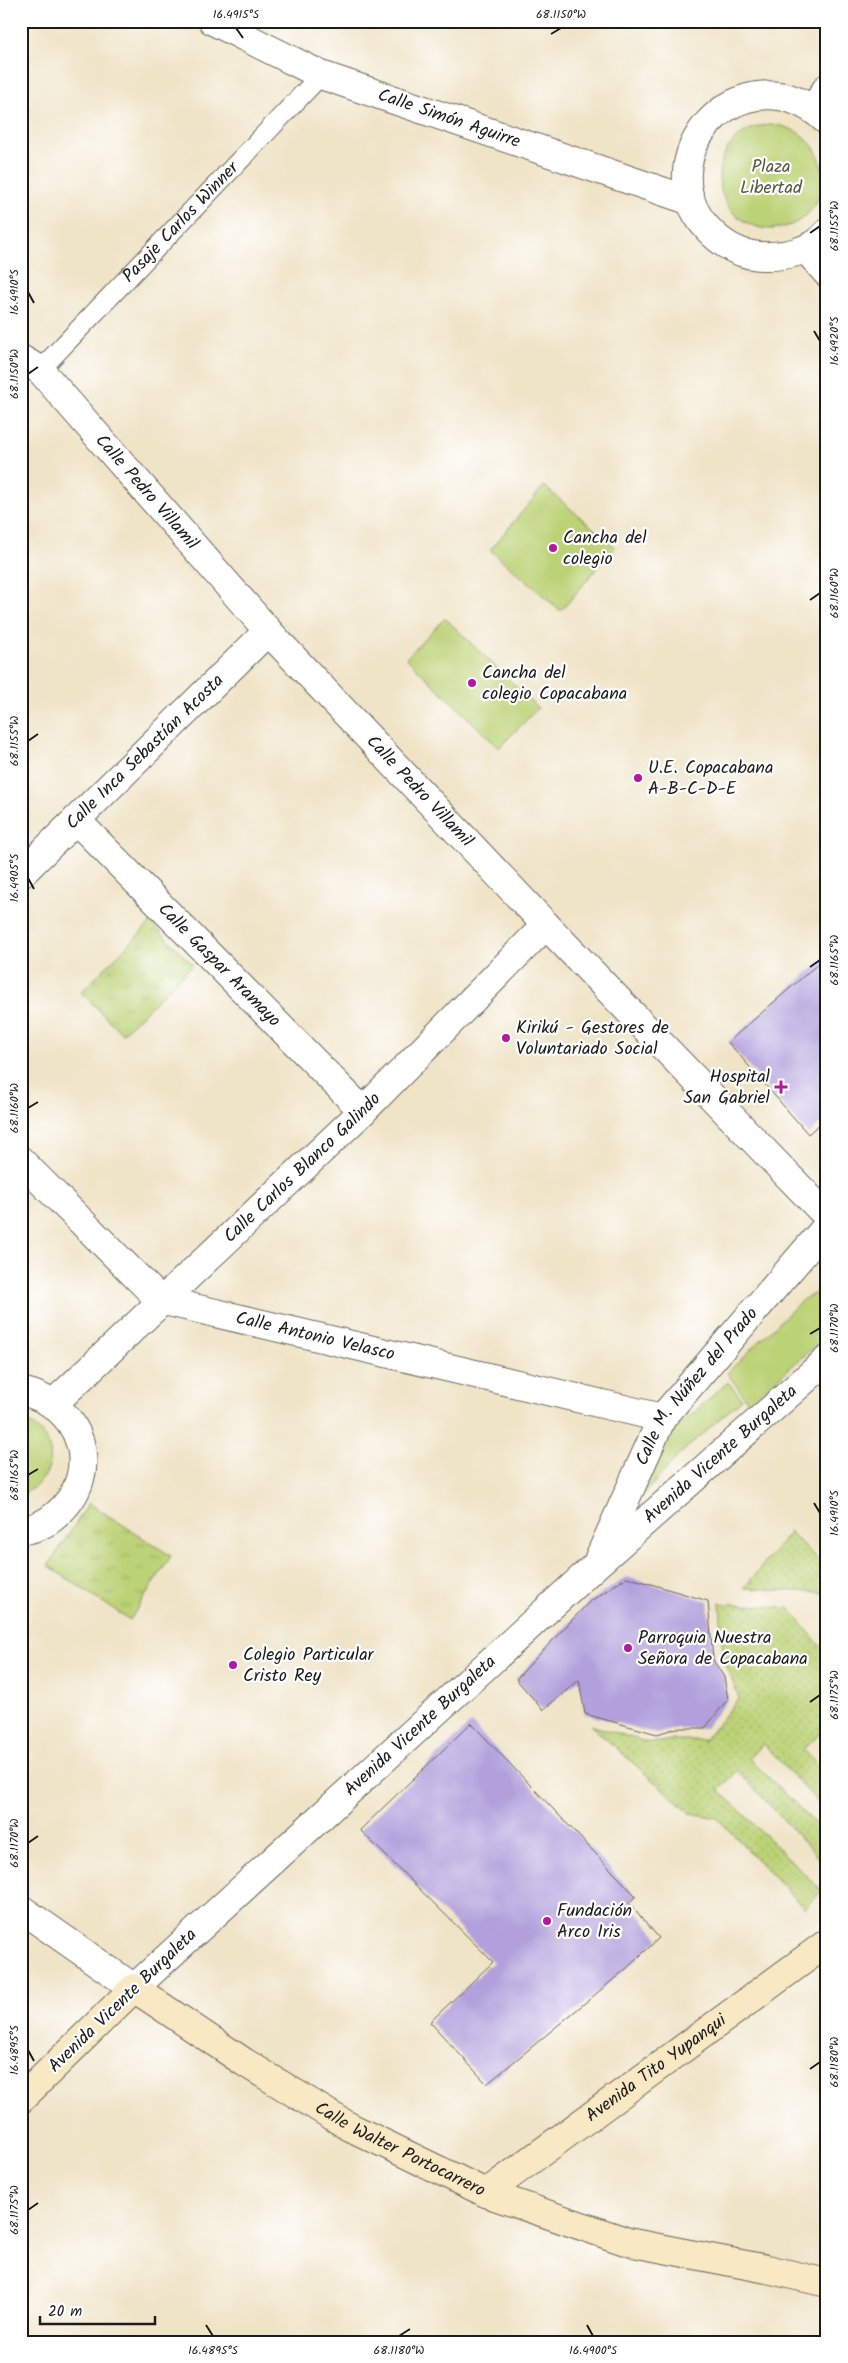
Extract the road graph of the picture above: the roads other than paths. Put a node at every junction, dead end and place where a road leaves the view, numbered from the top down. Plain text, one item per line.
1 (213, 21) edge
2 (321, 75) junction
3 (823, 106) edge
4 (691, 201) junction
5 (827, 233) edge
6 (806, 249) junction
7 (827, 274) edge
8 (30, 364) edge
9 (268, 631) junction
10 (76, 820) junction
11 (21, 874) edge
12 (546, 925) junction
13 (363, 1111) junction
14 (21, 1161) edge
15 (827, 1216) edge
16 (827, 1226) edge
17 (160, 1300) junction
18 (827, 1360) edge
19 (21, 1391) edge
20 (54, 1404) junction
21 (662, 1418) junction
22 (21, 1530) edge
23 (596, 1566) junction
24 (21, 1909) edge
25 (827, 1943) edge
26 (134, 1988) junction
27 (21, 2099) edge
28 (486, 2193) junction
29 (827, 2283) edge

1 - 2 street, Calle Simón Aguirre
2 - 4 street, Calle Simón Aguirre
2 - 8 lane, Pasaje Carlos Winner
3 - 4 street
4 - 6 street
5 - 6 street
6 - 7 street
8 - 9 street, Calle Pedro Villamil
9 - 10 street, Calle Inca Sebastían Acosta
9 - 12 street, Calle Pedro Villamil
10 - 11 street, Calle Inca Sebastían Acosta
10 - 13 street, Calle Gaspar Aramayo
12 - 13 street, Calle Carlos Blanco Galindo
12 - 15 street, Calle Pedro Villamil
13 - 17 street, Calle Carlos Blanco Galindo
14 - 17 street
16 - 21 street, Calle M. Núñez del Prado
17 - 20 street, Calle Carlos Blanco Galindo
17 - 21 street, Calle Antonio Velasco
18 - 23 street, Avenida Vicente Burgaleta
19 - 20 street
20 - 22 street
21 - 23 street, Calle M. Núñez del Prado
23 - 26 street, Avenida Vicente Burgaleta
24 - 26 street, Calle Walter Portocarrero
25 - 28 main road, Avenida Tito Yupanqui
26 - 27 main road, Avenida Vicente Burgaleta
26 - 28 main road, Calle Walter Portocarrero
28 - 29 main road, Calle Walter Portocarrero

